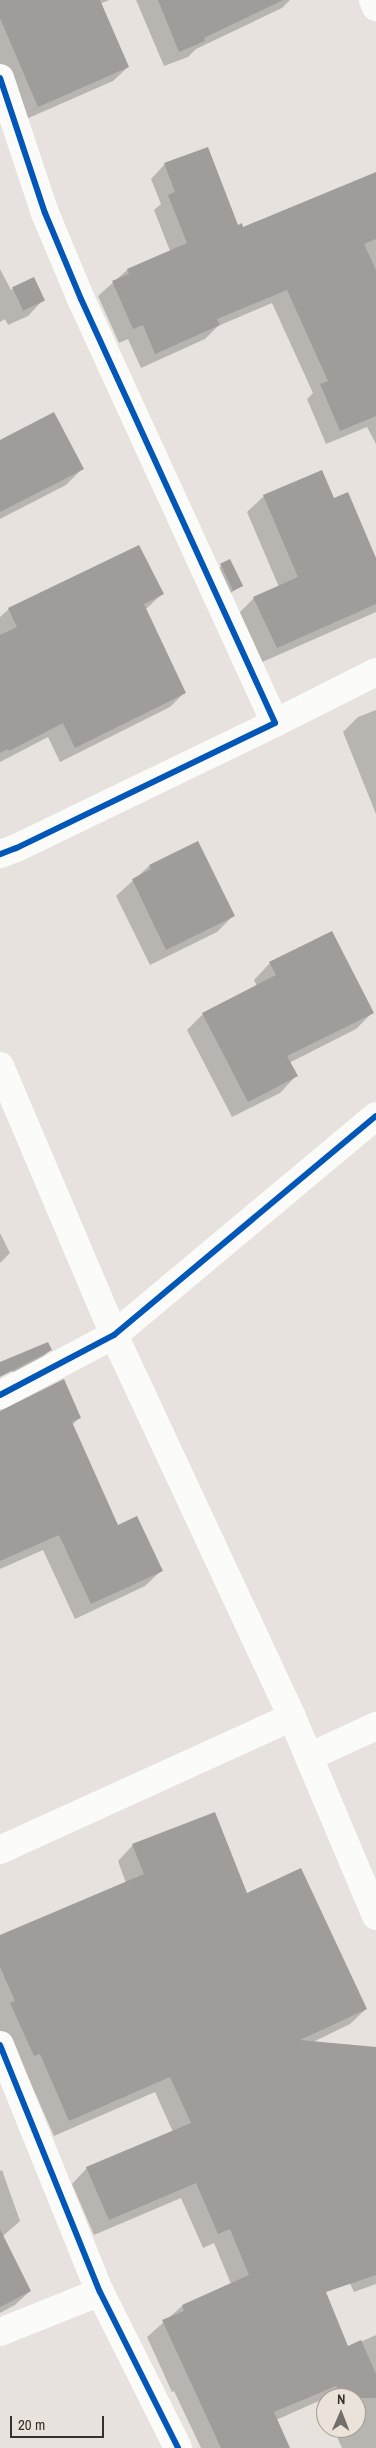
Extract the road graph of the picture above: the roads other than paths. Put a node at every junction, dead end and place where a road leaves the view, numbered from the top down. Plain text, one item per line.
1 (373, 0) edge
2 (376, 7) edge
3 (0, 78) edge
4 (376, 672) edge
5 (275, 723) junction
6 (0, 854) edge
7 (0, 1066) edge
8 (376, 1116) edge
9 (114, 1335) junction
10 (0, 1395) edge
11 (292, 1717) junction
12 (376, 1726) edge
13 (309, 1757) junction
14 (0, 1850) edge
15 (376, 1916) edge
16 (0, 2046) edge
17 (100, 2292) junction
18 (0, 2332) edge
19 (178, 2448) edge

1 - 2 street
3 - 5 street
4 - 5 street
5 - 6 street
7 - 9 street
8 - 9 street
9 - 10 street
9 - 11 street
11 - 13 street
11 - 14 street
12 - 13 street
13 - 15 street
16 - 17 street
17 - 18 street
17 - 19 street

